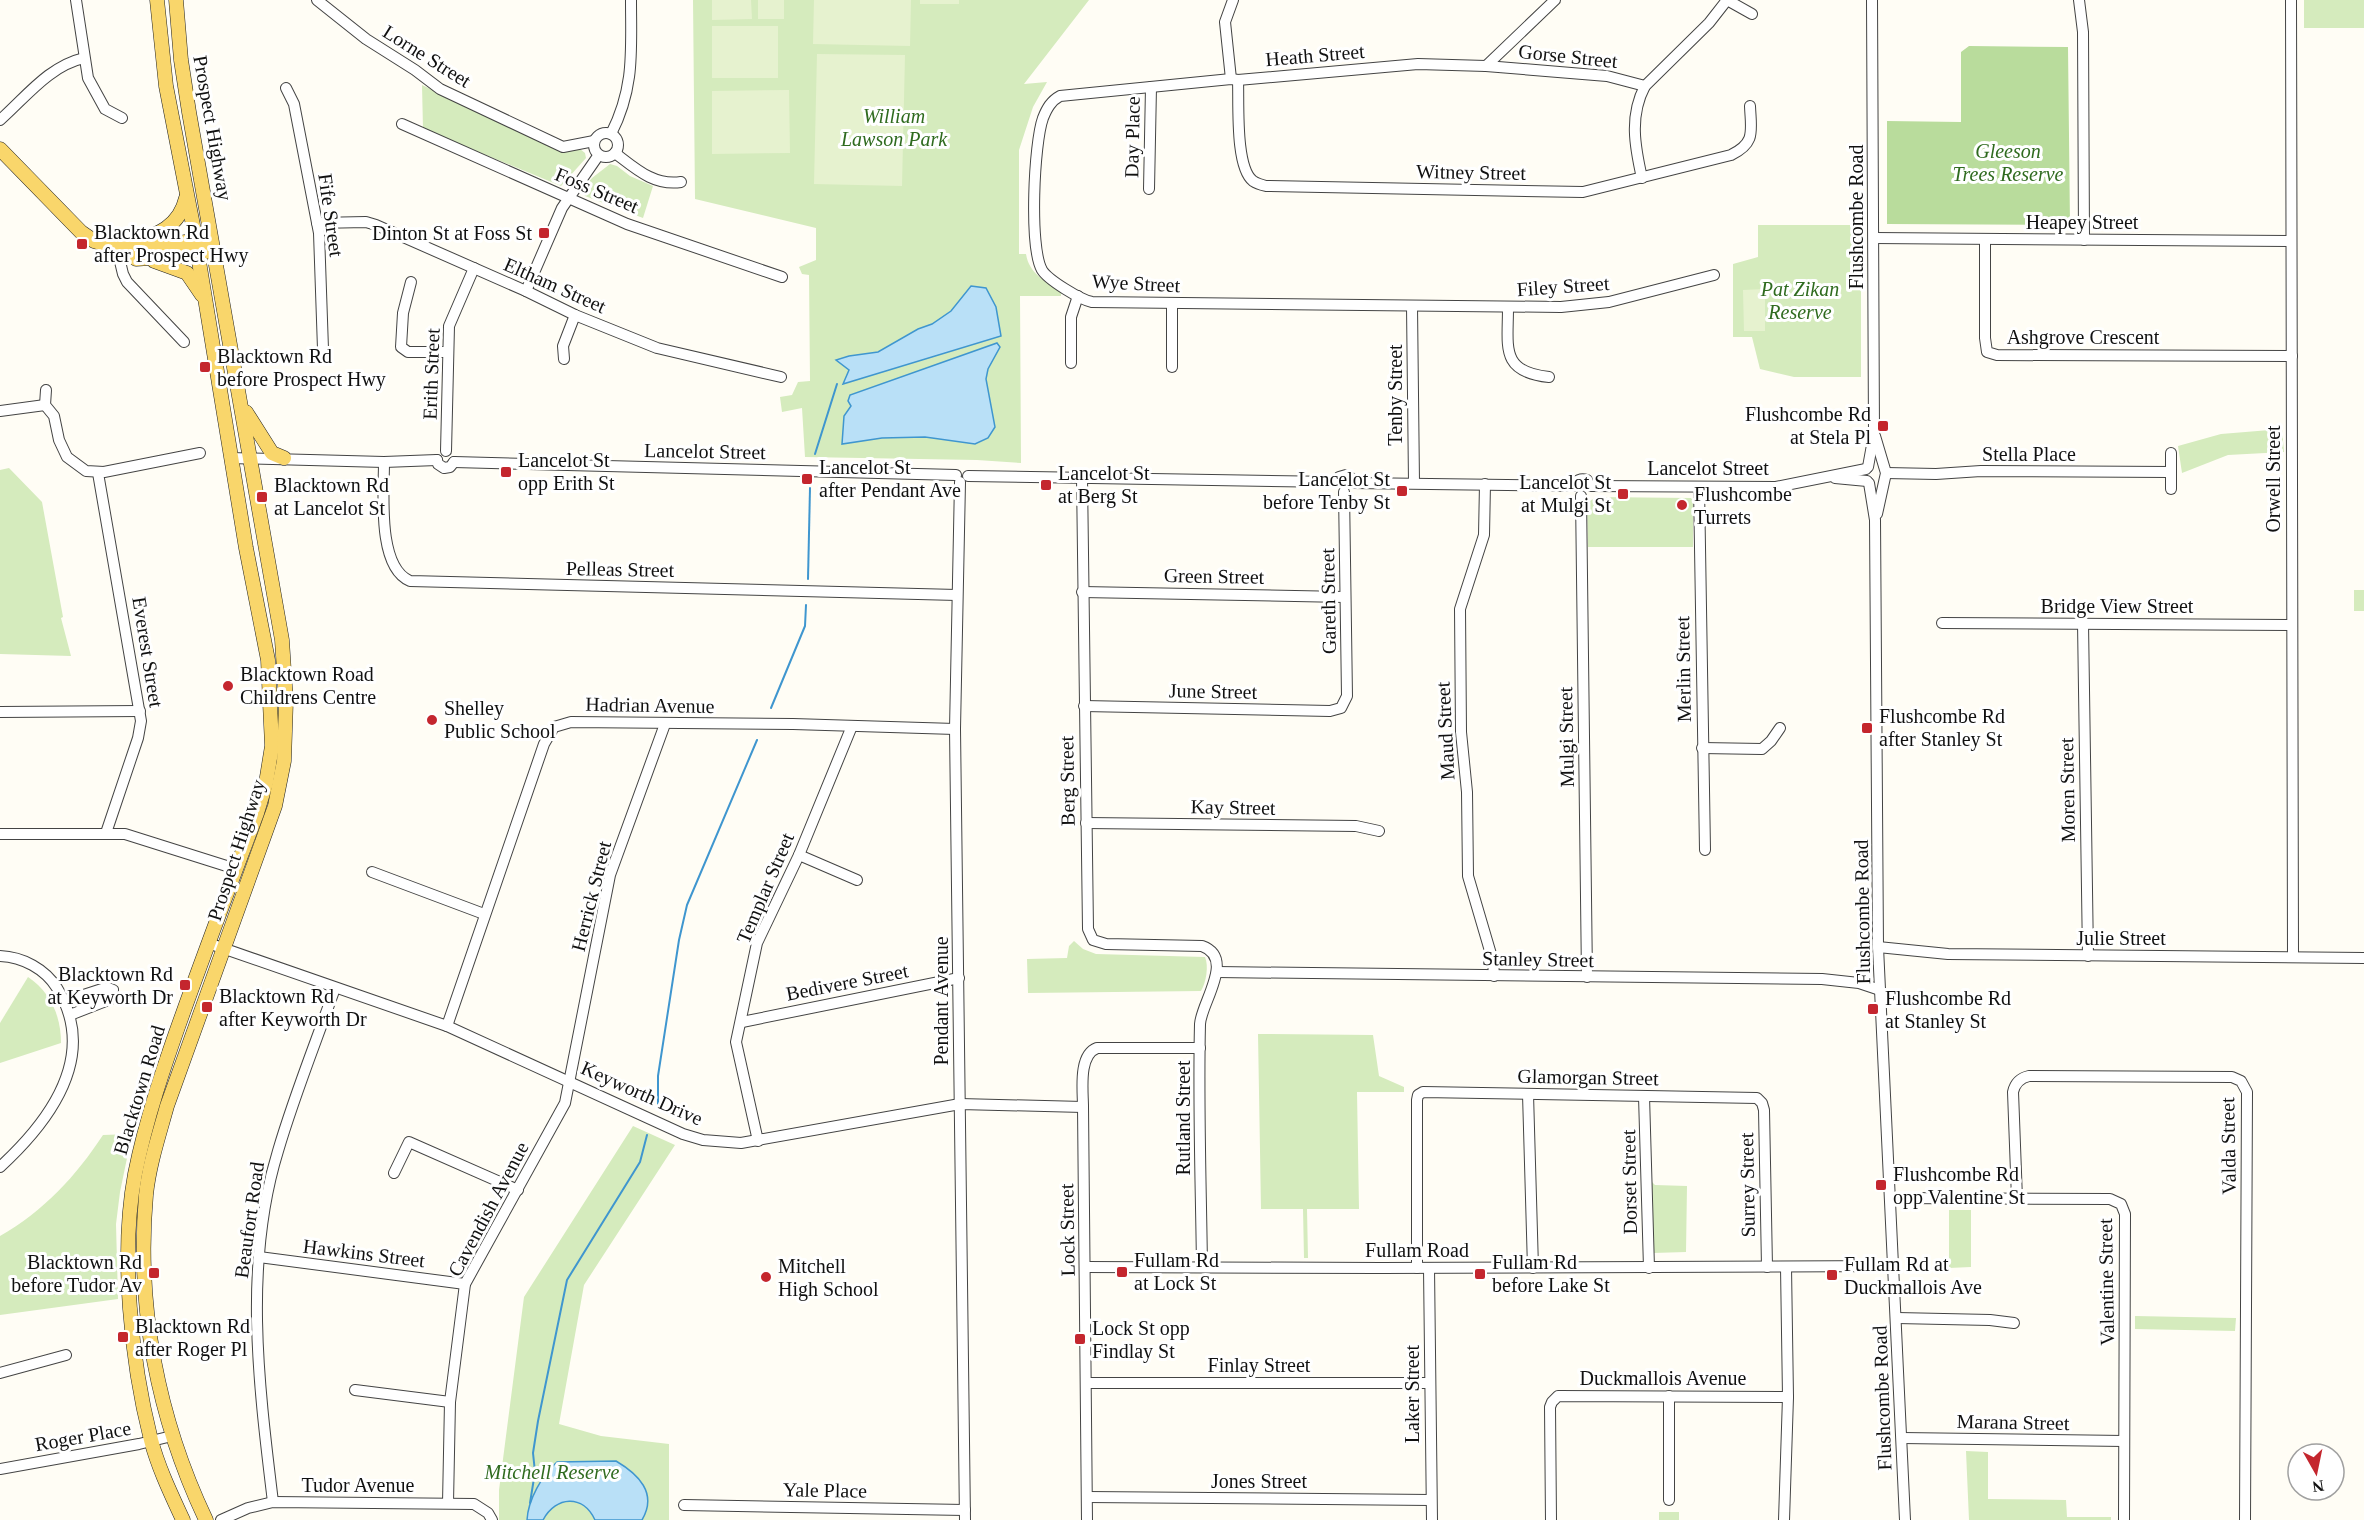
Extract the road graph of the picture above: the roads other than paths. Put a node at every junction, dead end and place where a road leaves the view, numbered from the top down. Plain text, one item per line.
1 (76, 0) edge
2 (157, 0) edge
3 (176, 0) edge
4 (317, 0) edge
5 (631, 0) edge
6 (1233, 0) edge
7 (1555, 0) edge
8 (1727, 0) edge
9 (1872, 0) edge
10 (2079, 0) edge
11 (2291, 0) edge
12 (1752, 14) dead end
13 (84, 58) junction
14 (1486, 66) junction
15 (1235, 80) junction
16 (1645, 86) junction
17 (1151, 87) junction
18 (286, 88) dead end
19 (1054, 100) joint
20 (1750, 106) dead end
21 (122, 118) dead end
22 (0, 120) edge
23 (402, 124) dead end
24 (611, 134) junction
25 (594, 141) junction
26 (0, 149) edge
27 (615, 153) junction
28 (598, 156) junction
29 (1642, 178) junction
30 (681, 182) dead end
31 (1149, 189) dead end
32 (187, 196) junction
33 (568, 198) junction
34 (317, 223) junction
35 (1874, 238) junction
36 (1985, 240) junction
37 (2084, 240) junction
38 (2291, 241) junction
39 (214, 244) junction
40 (196, 247) junction
41 (122, 250) junction
42 (151, 259) junction
43 (474, 268) junction
44 (1714, 275) dead end
45 (782, 277) dead end
46 (411, 282) dead end
47 (526, 291) junction
48 (1078, 296) junction
49 (205, 299) junction
50 (1172, 303) junction
51 (1412, 306) junction
52 (1508, 308) junction
53 (575, 315) junction
54 (184, 342) dead end
55 (323, 349) dead end
56 (448, 352) junction
57 (2292, 356) junction
58 (564, 358) dead end
59 (1071, 363) dead end
60 (1172, 366) dead end
61 (781, 377) dead end
62 (1549, 377) dead end
63 (46, 390) dead end
64 (45, 405) junction
65 (242, 405) junction
66 (0, 411) edge
67 (1874, 434) junction
68 (446, 451) junction
69 (200, 453) dead end
70 (2171, 453) dead end
71 (231, 458) junction
72 (250, 458) junction
73 (284, 458) junction
74 (437, 460) junction
75 (384, 462) junction
76 (454, 462) junction
77 (2171, 472) junction
78 (98, 473) junction
79 (1885, 474) junction
80 (1868, 475) junction
81 (961, 478) junction
82 (1082, 478) junction
83 (1336, 482) junction
84 (1353, 483) junction
85 (1414, 483) junction
86 (1485, 484) junction
87 (1573, 486) junction
88 (1590, 486) junction
89 (1699, 487) junction
90 (2171, 489) dead end
91 (1344, 492) junction
92 (1581, 496) junction
93 (1875, 520) junction
94 (1082, 592) junction
95 (957, 595) junction
96 (1345, 597) junction
97 (1942, 622) dead end
98 (2083, 623) junction
99 (2292, 625) junction
100 (1084, 706) junction
101 (1341, 708) joint
102 (140, 711) junction
103 (0, 712) edge
104 (665, 724) junction
105 (852, 726) junction
106 (1780, 728) dead end
107 (955, 729) junction
108 (1702, 748) junction
109 (1086, 823) junction
110 (1379, 831) dead end
111 (106, 833) junction
112 (0, 834) edge
113 (1705, 850) dead end
114 (799, 855) junction
115 (236, 869) junction
116 (372, 872) dead end
117 (857, 880) dead end
118 (484, 914) junction
119 (208, 943) junction
120 (1878, 947) junction
121 (223, 949) junction
122 (0, 956) edge
123 (2088, 956) junction
124 (2293, 957) junction
125 (2364, 958) edge
126 (1879, 970) junction
127 (1217, 972) junction
128 (1494, 976) junction
129 (1587, 977) junction
130 (959, 978) junction
131 (1859, 983) junction
132 (335, 988) junction
133 (1880, 990) junction
134 (64, 1001) junction
135 (70, 1015) junction
136 (742, 1022) junction
137 (447, 1026) junction
138 (1200, 1048) junction
139 (569, 1081) junction
140 (1528, 1094) junction
141 (1644, 1096) junction
142 (960, 1104) junction
143 (1762, 1104) joint
144 (1083, 1107) junction
145 (758, 1141) junction
146 (0, 1167) edge
147 (394, 1173) dead end
148 (518, 1190) junction
149 (1890, 1198) junction
150 (2017, 1199) junction
151 (259, 1257) junction
152 (1894, 1266) junction
153 (1085, 1267) junction
154 (1202, 1267) junction
155 (1767, 1267) junction
156 (1786, 1267) junction
157 (1417, 1268) junction
158 (1430, 1268) junction
159 (1533, 1268) junction
160 (1649, 1268) junction
161 (465, 1284) junction
162 (1897, 1318) junction
163 (2014, 1323) dead end
164 (66, 1355) dead end
165 (0, 1373) edge
166 (1087, 1383) junction
167 (1430, 1383) junction
168 (355, 1390) dead end
169 (1669, 1396) junction
170 (1788, 1397) junction
171 (450, 1402) junction
172 (171, 1436) junction
173 (1902, 1438) junction
174 (151, 1441) junction
175 (2124, 1441) junction
176 (0, 1469) edge
177 (1087, 1497) junction
178 (1431, 1500) junction
179 (1669, 1500) dead end
180 (273, 1502) junction
181 (448, 1503) junction
182 (684, 1505) dead end
183 (965, 1515) edge
184 (183, 1520) edge
185 (206, 1520) edge
186 (220, 1520) edge
187 (492, 1520) edge
188 (1087, 1520) edge
189 (1431, 1520) edge
190 (1551, 1520) edge
191 (1784, 1520) edge
192 (1905, 1520) edge
193 (2124, 1520) edge
194 (2246, 1520) edge

1 - 13 street
2 - 32 main road, Prospect Highway
3 - 39 main road, Prospect Highway
4 - 25 street, Lorne Street
5 - 24 street
6 - 15 street, Witney Street
7 - 14 street
8 - 12 street
8 - 16 street
9 - 35 street, Flushcombe Road
10 - 37 street
11 - 38 street, Orwell Street
13 - 21 street
13 - 22 street
14 - 15 street, Heath Street
14 - 16 street, Gorse Street
15 - 17 street, Heath Street
15 - 29 street, Witney Street
16 - 29 street
17 - 19 street, Heath Street
17 - 31 street, Day Place
18 - 34 street, Fife Street
19 - 48 street, Wye Street
20 - 29 street, Witney Street
23 - 33 street, Foss Street
24 - 25 street
24 - 27 street
25 - 28 street
26 - 41 main road
27 - 28 street
27 - 30 street
28 - 33 street
32 - 40 main road, Prospect Highway
32 - 41 main road
33 - 45 street, Foss Street
33 - 47 street
34 - 43 street, Eltham Street
34 - 55 street, Fife Street
35 - 36 street, Heapey Street
35 - 67 street, Flushcombe Road
36 - 37 street, Heapey Street
36 - 57 street, Ashgrove Crescent
37 - 38 street, Heapey Street
38 - 57 street, Orwell Street
39 - 40 main road
39 - 65 main road, Prospect Highway
40 - 41 main road
40 - 42 main road
40 - 49 main road, Blacktown Road
41 - 42 main road
41 - 54 street
42 - 49 main road
43 - 47 street, Eltham Street
43 - 56 street, Erith Street
44 - 52 street, Filey Street
46 - 56 street
47 - 53 street, Eltham Street
48 - 50 street, Wye Street
48 - 59 street
49 - 71 main road, Blacktown Road
50 - 51 street, Wye Street
50 - 60 street
51 - 52 street, Filey Street
51 - 85 street, Tenby Street
52 - 62 street
53 - 58 street
53 - 61 street, Eltham Street
56 - 68 street, Erith Street
57 - 99 street, Orwell Street
63 - 64 street
64 - 66 street
64 - 78 street
65 - 72 main road, Prospect Highway
65 - 73 main road
67 - 79 street, Flushcombe Road
67 - 80 street, Flushcombe Road
68 - 74 street
68 - 76 street
69 - 78 street
70 - 77 street
71 - 72 street
71 - 115 main road, Blacktown Road
72 - 73 street
72 - 121 main road, Prospect Highway
73 - 75 street
74 - 75 street
74 - 76 street
75 - 95 street, Pelleas Street
76 - 81 street, Lancelot Street
77 - 79 street, Stella Place
77 - 90 street
78 - 102 street, Everest Street
79 - 80 street
79 - 80 street
79 - 93 street, Flushcombe Road
80 - 89 street, Lancelot Street
80 - 93 street, Flushcombe Road
81 - 82 street, Lancelot Street
81 - 95 street, Pendant Avenue
82 - 83 street, Lancelot Street
82 - 94 street, Berg Street
83 - 84 street
83 - 91 street
84 - 85 street
84 - 91 street
85 - 86 street
86 - 87 street
86 - 128 street, Maud Street
87 - 88 street
87 - 92 street
88 - 89 street, Lancelot Street
88 - 92 street
89 - 108 street, Merlin Street
91 - 96 street, Gareth Street
92 - 129 street, Mulgi Street
93 - 120 street, Flushcombe Road
94 - 96 street, Green Street
94 - 100 street, Berg Street
95 - 107 street, Pendant Avenue
96 - 101 street, Gareth Street
97 - 98 street, Bridge View Street
98 - 99 street, Bridge View Street
98 - 123 street, Moren Street
99 - 124 street, Orwell Street
100 - 101 street, June Street
100 - 109 street, Berg Street
102 - 103 street
102 - 111 street, Everest Street
104 - 105 street, Hadrian Avenue
104 - 118 street, Hadrian Avenue
104 - 139 street, Herrick Street
105 - 107 street, Hadrian Avenue
105 - 114 street, Templar Street
106 - 108 street
107 - 130 street, Pendant Avenue
108 - 113 street, Merlin Street
109 - 110 street, Kay Street
109 - 127 street, Berg Street
111 - 112 street
111 - 115 street
114 - 117 street
114 - 136 street, Templar Street
115 - 119 main road, Blacktown Road
116 - 118 street
118 - 137 street, Hadrian Avenue
119 - 121 street, Keyworth Drive
119 - 174 main road, Blacktown Road
120 - 123 street, Julie Street
120 - 126 street, Flushcombe Road
121 - 132 street, Keyworth Drive
121 - 172 main road, Prospect Highway
122 - 134 street
123 - 124 street, Julie Street
124 - 125 street, Julie Street
126 - 131 street
126 - 133 street, Flushcombe Road
127 - 128 street, Stanley Street
127 - 138 street, Rutland Street
128 - 129 street, Stanley Street
129 - 131 street, Stanley Street
130 - 136 street, Bedivere Street
130 - 142 street, Pendant Avenue
131 - 133 street, Stanley Street
132 - 137 street, Keyworth Drive
132 - 151 street, Beaufort Road
133 - 149 street, Flushcombe Road
134 - 135 street
134 - 135 street
135 - 146 street
136 - 145 street, Templar Street
137 - 139 street, Keyworth Drive
138 - 144 street, Lock Street
138 - 154 street, Rutland Street
139 - 145 street, Keyworth Drive
139 - 148 street, Cavendish Avenue
140 - 141 street, Glamorgan Street
140 - 157 street, Glamorgan Street
140 - 159 street
141 - 143 street, Glamorgan Street
141 - 160 street, Dorset Street
142 - 144 street, Keyworth Drive
142 - 145 street, Keyworth Drive
142 - 183 street, Pendant Avenue
143 - 155 street, Surrey Street
144 - 153 street, Lock Street
147 - 148 street
148 - 161 street, Cavendish Avenue
149 - 150 street, Valentine Street
149 - 152 street, Flushcombe Road
150 - 175 street, Valentine Street
150 - 194 street, Valda Street
151 - 161 street, Hawkins Street
151 - 180 street, Beaufort Road
152 - 156 street, Fullam Road
152 - 162 street, Flushcombe Road
153 - 154 street, Fullam Road
153 - 166 street, Lock Street
154 - 157 street, Fullam Road
155 - 156 street, Fullam Road
155 - 160 street, Fullam Road
156 - 170 street
157 - 158 street, Fullam Road
158 - 159 street, Fullam Road
158 - 167 street, Laker Street
159 - 160 street, Fullam Road
161 - 171 street, Cavendish Avenue
162 - 163 street
162 - 173 street, Flushcombe Road
164 - 165 street
166 - 167 street, Finlay Street
166 - 177 street, Lock Street
167 - 178 street, Laker Street
168 - 171 street
169 - 170 street, Duckmallois Avenue
169 - 179 street
169 - 190 street, Duckmallois Avenue
170 - 191 street
171 - 181 street, Cavendish Avenue
172 - 174 street, Roger Place
172 - 185 main road, Prospect Highway
173 - 175 street, Marana Street
173 - 192 street, Flushcombe Road
174 - 176 street, Roger Place
174 - 184 main road, Blacktown Road
175 - 193 street, Valentine Street
177 - 178 street, Jones Street
177 - 188 street, Lock Street
178 - 189 street, Laker Street
180 - 181 street, Tudor Avenue
180 - 186 street, Tudor Avenue
181 - 187 street, Tudor Avenue
182 - 183 street, Yale Place

